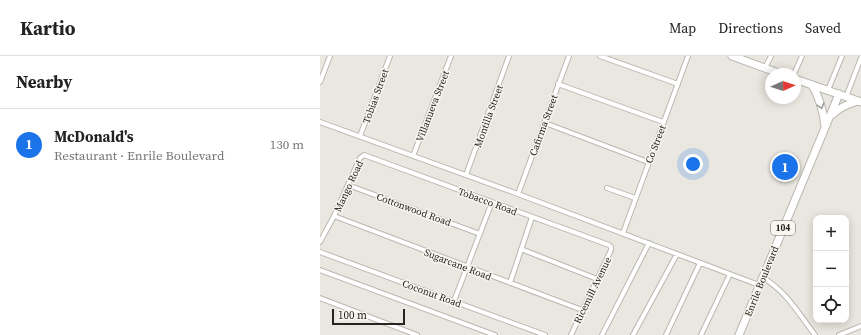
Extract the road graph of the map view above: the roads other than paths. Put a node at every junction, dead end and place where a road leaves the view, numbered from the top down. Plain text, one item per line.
1 (330, 56) edge
2 (390, 56) edge
3 (451, 56) edge
4 (509, 56) edge
5 (569, 56) edge
6 (600, 56) edge
7 (688, 56) edge
8 (732, 56) edge
9 (771, 56) edge
10 (802, 56) edge
11 (842, 56) edge
12 (861, 58) edge
13 (765, 68) joint
14 (797, 68) edge
15 (801, 81) edge
16 (320, 82) edge
17 (558, 84) junction
18 (678, 84) junction
19 (812, 85) junction
20 (828, 90) junction
21 (842, 96) junction
22 (859, 102) edge
23 (320, 122) edge
24 (663, 122) junction
25 (545, 123) junction
26 (826, 125) junction
27 (360, 136) junction
28 (367, 156) joint
29 (413, 156) junction
30 (648, 162) junction
31 (466, 175) junction
32 (348, 185) junction
33 (607, 188) dead end
34 (518, 194) junction
35 (635, 198) junction
36 (492, 202) junction
37 (334, 216) junction
38 (532, 217) junction
39 (623, 233) junction
40 (480, 234) junction
41 (320, 242) edge
42 (649, 243) junction
43 (609, 245) joint
44 (521, 249) junction
45 (320, 252) edge
46 (676, 254) junction
47 (700, 263) junction
48 (467, 268) junction
49 (320, 270) edge
50 (730, 274) junction
51 (762, 277) junction
52 (597, 279) junction
53 (510, 284) junction
54 (759, 285) junction
55 (320, 298) edge
56 (454, 301) junction
57 (582, 310) junction
58 (861, 326) edge
59 (417, 335) edge
60 (495, 335) edge
61 (545, 335) edge
62 (571, 335) edge
63 (602, 335) edge
64 (633, 335) edge
65 (666, 335) edge
66 (701, 335) edge
67 (739, 335) edge
68 (815, 335) edge
69 (839, 335) edge

1 - 16 street
2 - 27 street, Tobias Street
3 - 29 street, Villanueva Street
4 - 31 street, Montilla Street
5 - 17 street, Cafirma Street
6 - 18 street
7 - 18 street, Co Street
8 - 13 highway
9 - 13 street
10 - 14 street
11 - 20 street
12 - 21 street
15 - 19 highway
17 - 24 street
17 - 25 street, Cafirma Street
18 - 24 street, Co Street
19 - 20 highway
19 -> 26 highway
20 - 21 highway
21 - 22 highway
21 - 26 highway, Enrile Boulevard / 104
22 - 26 highway
23 - 27 street
24 - 30 street, Co Street
25 - 30 street
25 - 34 street, Cafirma Street
26 - 51 highway, Enrile Boulevard / 104
27 - 29 street
28 - 32 street, Mango Road
28 - 36 street, Tobacco Road
29 - 31 street
30 - 35 street, Co Street
31 - 34 street
32 - 37 street, Mango Road
32 - 40 street, Cottonwood Road
33 - 35 street
34 - 39 street
35 - 39 street, Co Street
36 - 38 street, Tobacco Road
36 - 40 street
37 - 41 street, Mango Road
37 - 48 street, Sugarcane Road
38 - 43 street, Tobacco Road
38 - 44 street
39 - 42 street
40 - 48 street
42 - 46 street
42 - 63 street
43 - 52 street, Ricemill Avenue
44 - 52 street
44 - 53 street
45 - 56 street, Coconut Road
46 - 47 street
46 - 64 street
47 - 50 street
47 - 65 street
48 - 53 street, Sugarcane Road
48 - 56 street
49 - 60 street
50 - 54 street
50 - 66 street
51 - 54 highway, Enrile Boulevard / 104
51 - 68 street
52 - 57 street, Ricemill Avenue
53 - 57 street, Sugarcane Road
54 - 67 highway, Enrile Boulevard / 104
55 - 59 street
56 - 61 street, Coconut Road
57 - 62 street, Ricemill Avenue
58 - 69 street

